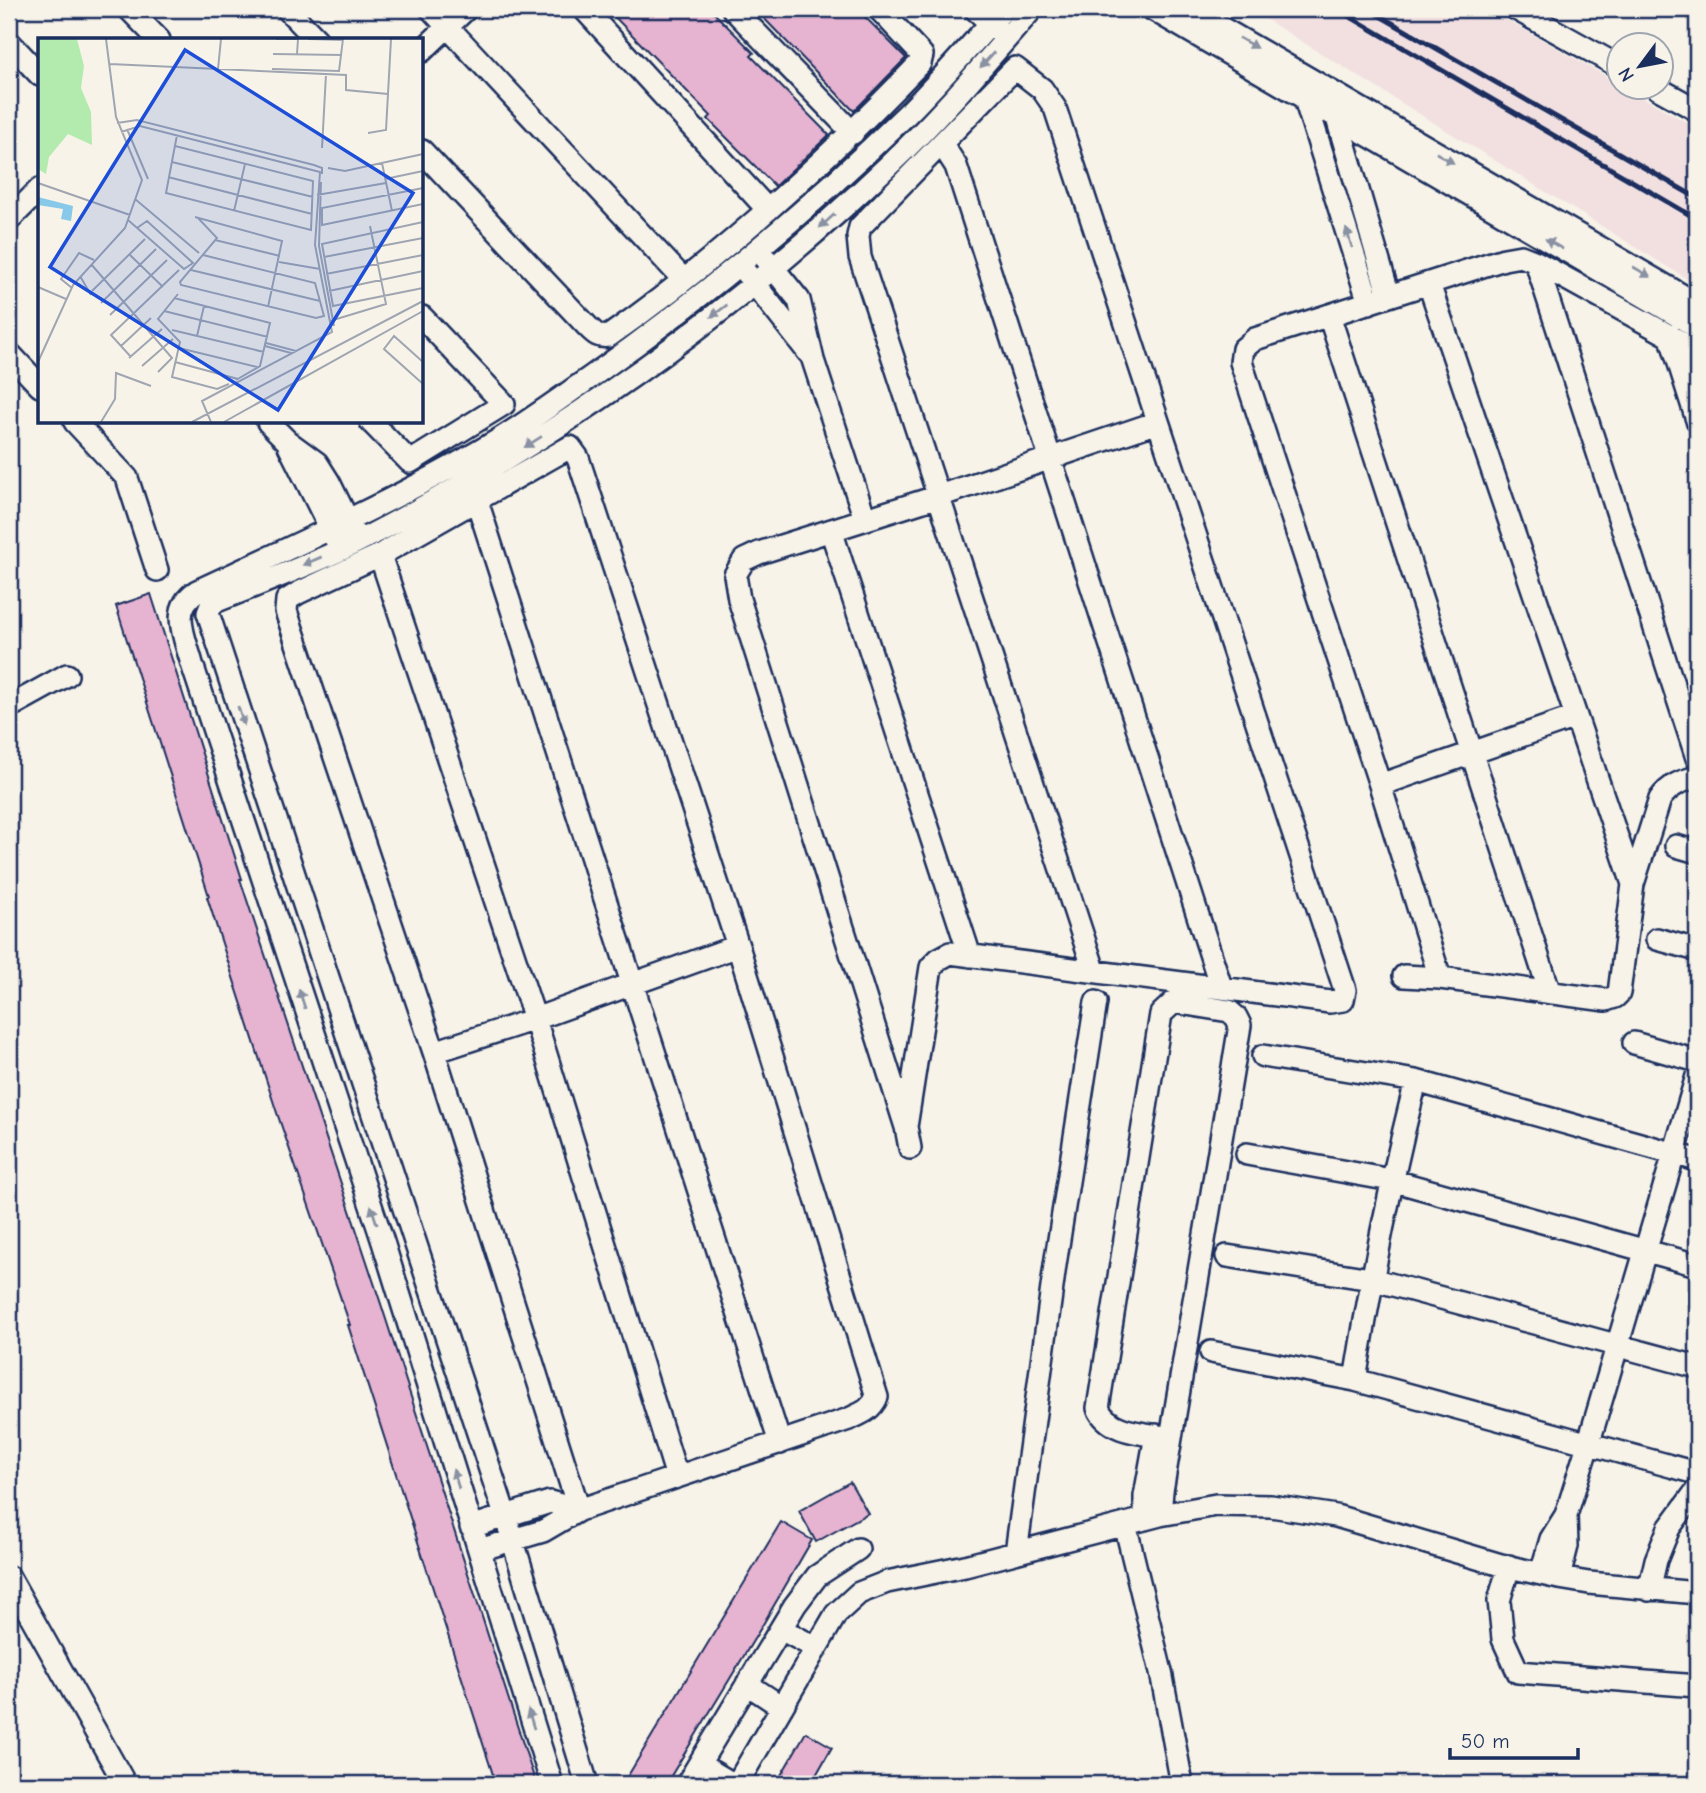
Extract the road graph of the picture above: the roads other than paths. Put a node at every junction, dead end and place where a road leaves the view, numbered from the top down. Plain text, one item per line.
1 (129, 9) edge
2 (287, 9) edge
3 (431, 9) edge
4 (466, 9) edge
5 (584, 9) edge
6 (733, 9) edge
7 (879, 9) edge
8 (1152, 9) edge
9 (1189, 9) edge
10 (1516, 9) edge
11 (1005, 13) edge
12 (448, 26) junction
13 (157, 38) edge
14 (315, 38) edge
15 (9, 42) edge
16 (424, 49) edge
17 (1604, 58) edge
18 (38, 73) edge
19 (1309, 90) junction
20 (1674, 97) edge
21 (1342, 109) junction
22 (1697, 110) edge
23 (853, 133) junction
24 (942, 144) junction
25 (424, 152) edge
26 (38, 190) edge
27 (13, 206) edge
28 (768, 210) junction
29 (758, 250) junction
30 (1536, 262) junction
31 (738, 265) junction
32 (774, 270) junction
33 (683, 279) junction
34 (755, 284) junction
35 (1430, 284) junction
36 (1379, 299) junction
37 (1697, 304) edge
38 (1329, 315) junction
39 (424, 319) edge
40 (1697, 327) edge
41 (1670, 335) junction
42 (1697, 351) edge
43 (9, 353) edge
44 (813, 360) junction
45 (38, 384) edge
46 (560, 399) junction
47 (573, 417) junction
48 (1697, 420) edge
49 (1158, 422) junction
50 (77, 424) edge
51 (270, 424) edge
52 (373, 424) edge
53 (1049, 459) junction
54 (939, 496) junction
55 (477, 501) junction
56 (865, 519) junction
57 (340, 525) junction
58 (831, 530) junction
59 (349, 546) junction
60 (380, 555) junction
61 (158, 570) dead end
62 (180, 621) junction
63 (211, 623) junction
64 (67, 675) dead end
65 (9, 707) edge
66 (1575, 716) junction
67 (1472, 753) junction
68 (1697, 758) edge
69 (1697, 777) edge
70 (1380, 785) junction
71 (1676, 846) dead end
72 (1697, 852) edge
73 (1633, 884) junction
74 (307, 917) junction
75 (278, 927) junction
76 (1657, 939) dead end
77 (738, 946) junction
78 (1697, 950) edge
79 (970, 956) junction
80 (1094, 970) junction
81 (1404, 976) dead end
82 (1440, 978) junction
83 (634, 985) junction
84 (1222, 987) junction
85 (1550, 993) junction
86 (1096, 1002) dead end
87 (535, 1019) junction
88 (1634, 1043) dead end
89 (434, 1052) junction
90 (1263, 1056) dead end
91 (1697, 1061) edge
92 (1697, 1076) edge
93 (1416, 1081) junction
94 (1247, 1154) dead end
95 (1674, 1154) junction
96 (1697, 1160) edge
97 (1391, 1180) junction
98 (410, 1232) junction
99 (383, 1242) junction
100 (1647, 1250) junction
101 (1227, 1256) dead end
102 (1697, 1265) edge
103 (1371, 1279) junction
104 (1618, 1345) junction
105 (1211, 1352) dead end
106 (1697, 1367) edge
107 (1355, 1380) junction
108 (1163, 1436) junction
109 (779, 1443) junction
110 (1588, 1445) junction
111 (677, 1477) junction
112 (1693, 1481) edge
113 (579, 1510) junction
114 (505, 1515) junction
115 (1143, 1519) junction
116 (471, 1527) junction
117 (512, 1540) junction
118 (858, 1549) dead end
119 (479, 1550) junction
120 (1016, 1553) junction
121 (1508, 1566) junction
122 (828, 1569) junction
123 (1550, 1576) junction
124 (9, 1577) edge
125 (1649, 1590) junction
126 (1697, 1593) edge
127 (852, 1600) junction
128 (781, 1629) junction
129 (816, 1648) junction
130 (747, 1684) junction
131 (1697, 1686) edge
132 (782, 1707) junction
133 (699, 1764) junction
134 (125, 1784) edge
135 (552, 1784) edge
136 (587, 1784) edge
137 (687, 1784) edge
138 (735, 1784) edge
139 (1182, 1784) edge

1 - 13 street
2 - 14 street
3 - 12 street
4 - 12 street
5 - 28 street
6 - 23 street
7 - 23 street
8 - 19 street
9 -> 19 street
10 - 17 street
11 - 29 street
11 -> 32 street
12 - 16 street
12 - 33 street
15 - 18 street
19 - 21 street
36 -> 19 street
20 - 22 street
21 - 36 street
21 -> 37 street
40 -> 21 street
23 - 28 street
24 - 49 street
24 - 53 street
24 - 54 street
25 - 33 street
26 - 27 street
28 - 33 street
29 - 31 street
29 - 32 street
30 - 35 street
30 - 41 street
30 - 68 street
31 - 34 street
31 - 46 street
32 - 34 street
32 - 44 street
34 - 44 street
34 -> 47 street
35 - 36 street
35 - 66 street
36 - 38 street
38 - 67 street
38 - 70 street
39 - 52 street
41 - 42 street
41 - 48 street
43 - 45 street
44 - 56 street
46 - 47 street
46 - 57 street
47 -> 59 street
49 - 53 street
49 - 84 street
50 - 61 street
51 - 57 street
53 - 54 street
53 - 84 street
54 - 56 street
54 - 80 street
55 - 60 street
55 - 77 street
55 - 83 street
56 - 58 street
57 - 59 street
57 - 62 street
58 - 79 street
58 - 79 street
59 -> 63 street
60 - 87 street
60 - 89 street
62 - 63 street
62 - 75 street
63 -> 74 street
64 - 65 street
66 - 67 street
66 - 73 street
67 - 70 street
67 - 85 street
69 - 73 street
70 - 82 street
71 - 72 street
73 - 85 street
74 - 75 street
74 - 98 street
99 -> 75 street
76 - 78 street
77 - 83 street
77 - 109 street
79 - 80 street
80 - 84 street
81 - 82 street
82 - 85 street
83 - 87 street
83 - 109 street
86 - 120 street
87 - 89 street
87 - 111 street
88 - 91 street
89 - 113 street
90 - 93 street
92 - 95 street
93 - 95 street
93 - 97 street
94 - 97 street
95 - 96 street
95 - 100 street
97 - 100 street
97 - 103 street
98 - 99 street
98 - 114 street
116 -> 99 street
100 - 102 street
100 - 104 street
101 - 103 street
103 - 104 street
103 - 107 street
104 - 106 street
104 - 110 street
105 - 107 street
107 - 110 street
108 - 108 street
108 - 115 street
109 - 111 street
110 - 112 street
110 - 123 street
111 - 113 street
112 - 125 street
113 - 114 street
113 - 117 street
114 - 116 street
114 - 117 street
115 - 120 street
115 - 121 street
115 - 139 street
116 - 119 street
117 - 119 street
117 - 136 street
118 - 122 street
135 -> 119 street
120 - 127 street
121 - 123 street
121 - 131 street
122 - 127 street
122 - 128 street
123 - 125 street
124 - 134 street
125 - 126 street
127 - 129 street
128 - 129 street
128 - 130 street
129 - 132 street
130 - 132 street
130 - 133 street
132 - 138 street
133 - 137 street
133 - 138 street

